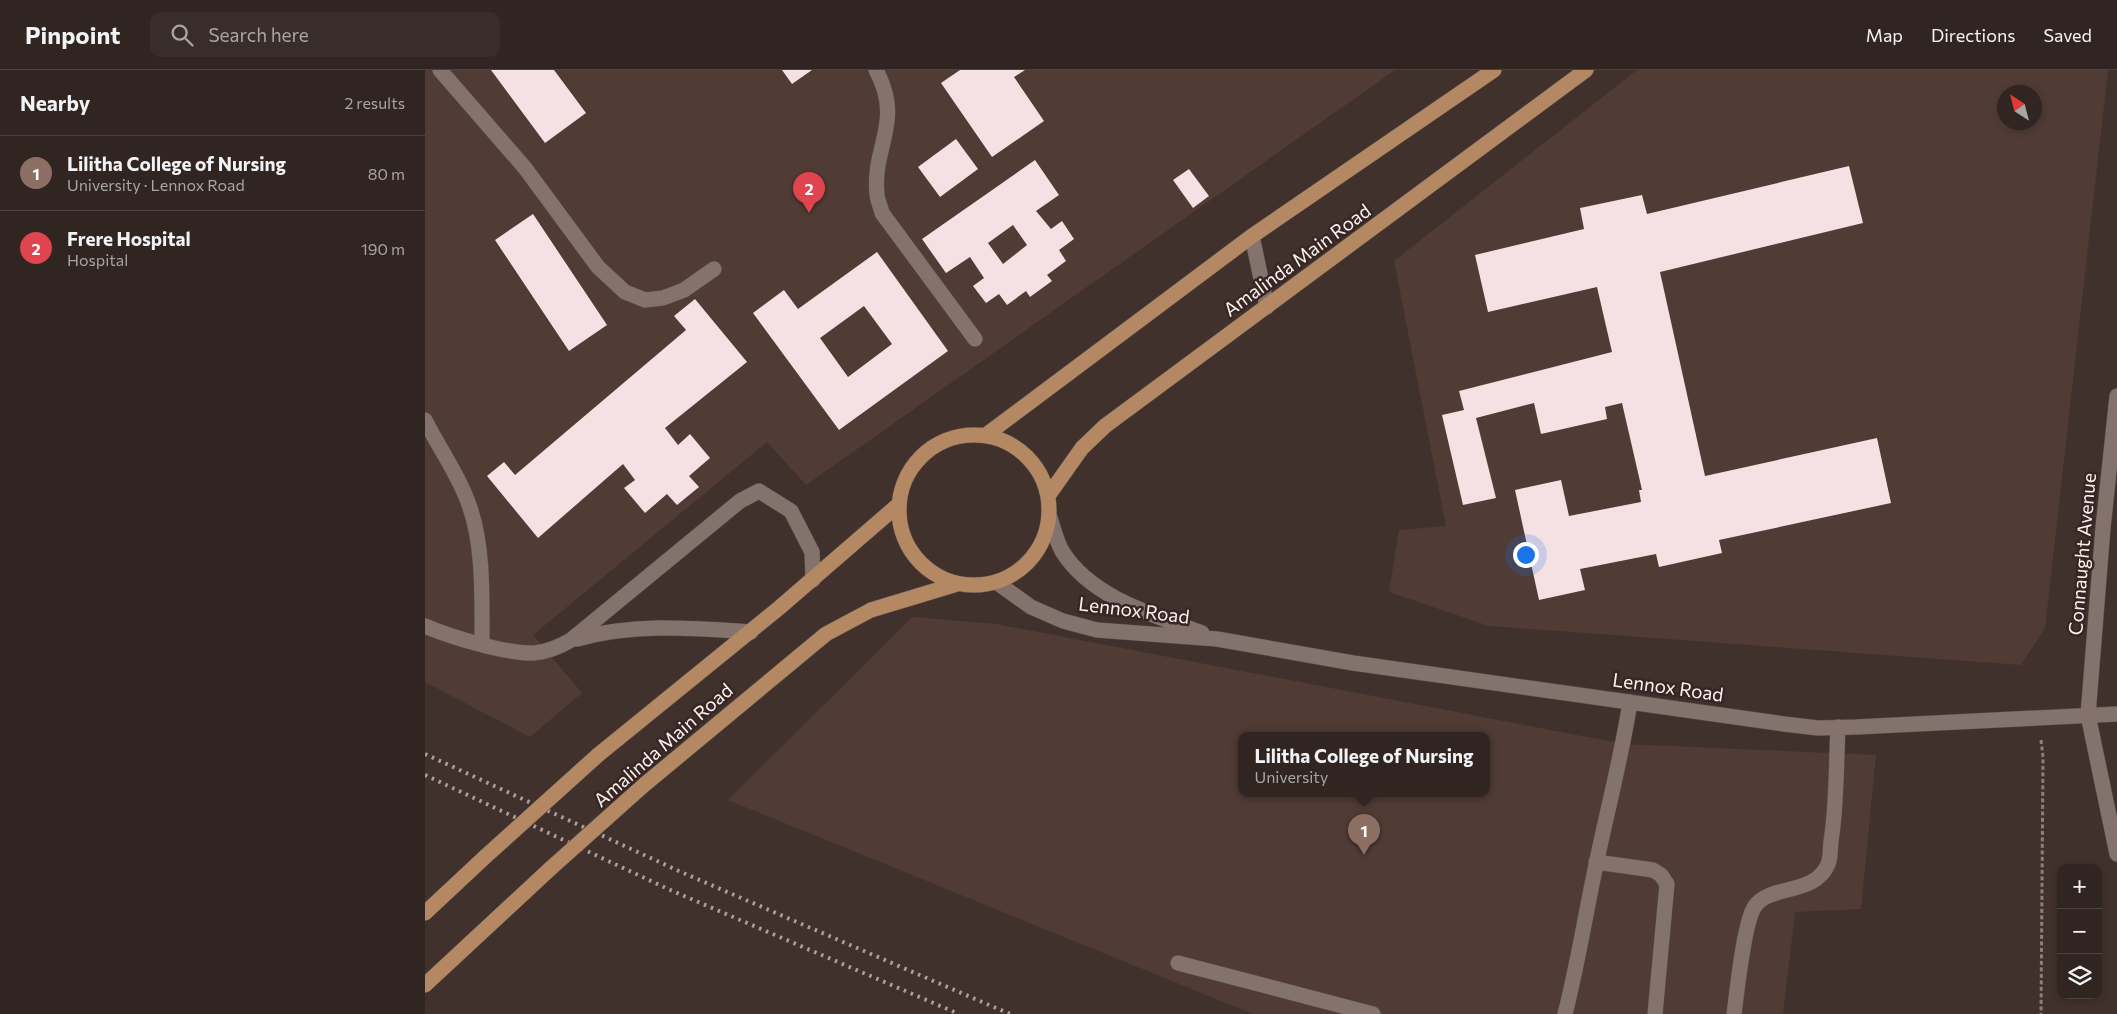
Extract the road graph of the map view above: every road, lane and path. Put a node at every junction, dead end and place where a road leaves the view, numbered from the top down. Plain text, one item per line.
1 (440, 70) edge
2 (876, 70) edge
3 (1494, 70) edge
4 (1585, 70) edge
5 (1252, 236) junction
6 (714, 269) dead end
7 (1267, 307) junction
8 (975, 339) dead end
9 (2117, 396) edge
10 (425, 420) edge
11 (986, 435) junction
12 (1048, 496) junction
13 (898, 505) junction
14 (1049, 514) junction
15 (813, 580) junction
16 (996, 582) junction
17 (957, 584) junction
18 (425, 626) edge
19 (751, 632) junction
20 (1217, 639) junction
21 (571, 640) junction
22 (482, 643) junction
23 (1630, 702) junction
24 (2117, 714) edge
25 (2088, 715) junction
26 (2038, 718) junction
27 (1838, 728) junction
28 (2117, 854) edge
29 (1596, 862) junction
30 (425, 913) edge
31 (1178, 963) dead end
32 (425, 985) edge
33 (1373, 1014) edge
34 (1565, 1014) edge
35 (1655, 1014) edge
36 (1734, 1014) edge
37 (2041, 1014) edge

1 - 6 street
2 - 8 street
3 - 5 main road
4 - 7 main road, Amalinda Main Road
5 - 7 street
5 - 11 main road
7 - 12 main road, Amalinda Main Road
9 - 25 street, Connaught Avenue
10 - 22 street
11 - 12 main road, Amalinda Main Road
11 - 13 main road, Amalinda Main Road
12 - 14 main road, Amalinda Main Road
13 - 15 main road, Amalinda Main Road
13 - 17 main road, Amalinda Main Road
14 - 16 main road, Amalinda Main Road
14 - 20 street, Lennox Road
15 - 19 main road, Amalinda Main Road
15 - 21 street
16 - 17 main road, Amalinda Main Road
16 - 20 street, Lennox Road
17 - 32 main road, Amalinda Main Road, bridge
18 - 22 street
19 - 21 street
19 - 30 main road, Amalinda Main Road, bridge
20 - 23 street, Lennox Road
21 - 22 street
23 - 27 street, Lennox Road
23 - 29 street
24 - 25 street, Lennox Road
25 - 26 street, Lennox Road
25 - 28 street, Connaught Avenue
26 - 27 street, Lennox Road
26 - 37 path
27 - 36 street
29 - 34 street
29 - 35 street
31 - 33 street

